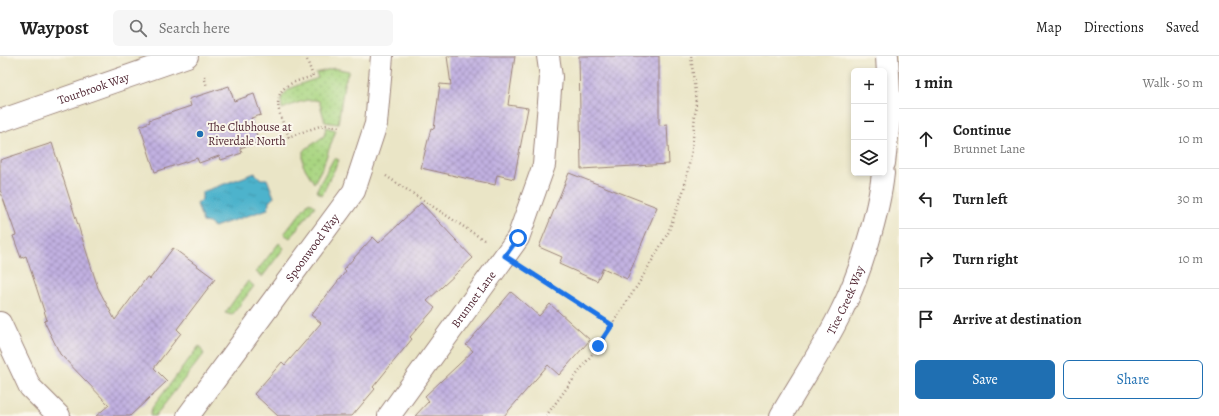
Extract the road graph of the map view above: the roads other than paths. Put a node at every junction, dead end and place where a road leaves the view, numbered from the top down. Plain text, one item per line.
1 (187, 56) edge
2 (382, 56) edge
3 (548, 56) edge
4 (887, 56) edge
5 (147, 62) edge
6 (0, 121) edge
7 (887, 140) edge
8 (883, 176) edge
9 (0, 323) edge
10 (60, 416) edge
11 (188, 416) edge
12 (389, 416) edge
13 (781, 416) edge

1 - 5 street, Tourbrook Way
2 - 11 street, Spoonwood Way
3 - 12 street, Brunnet Lane
4 - 7 street
5 - 6 street, Tourbrook Way
8 - 13 street, Tice Creek Way
9 - 10 street

